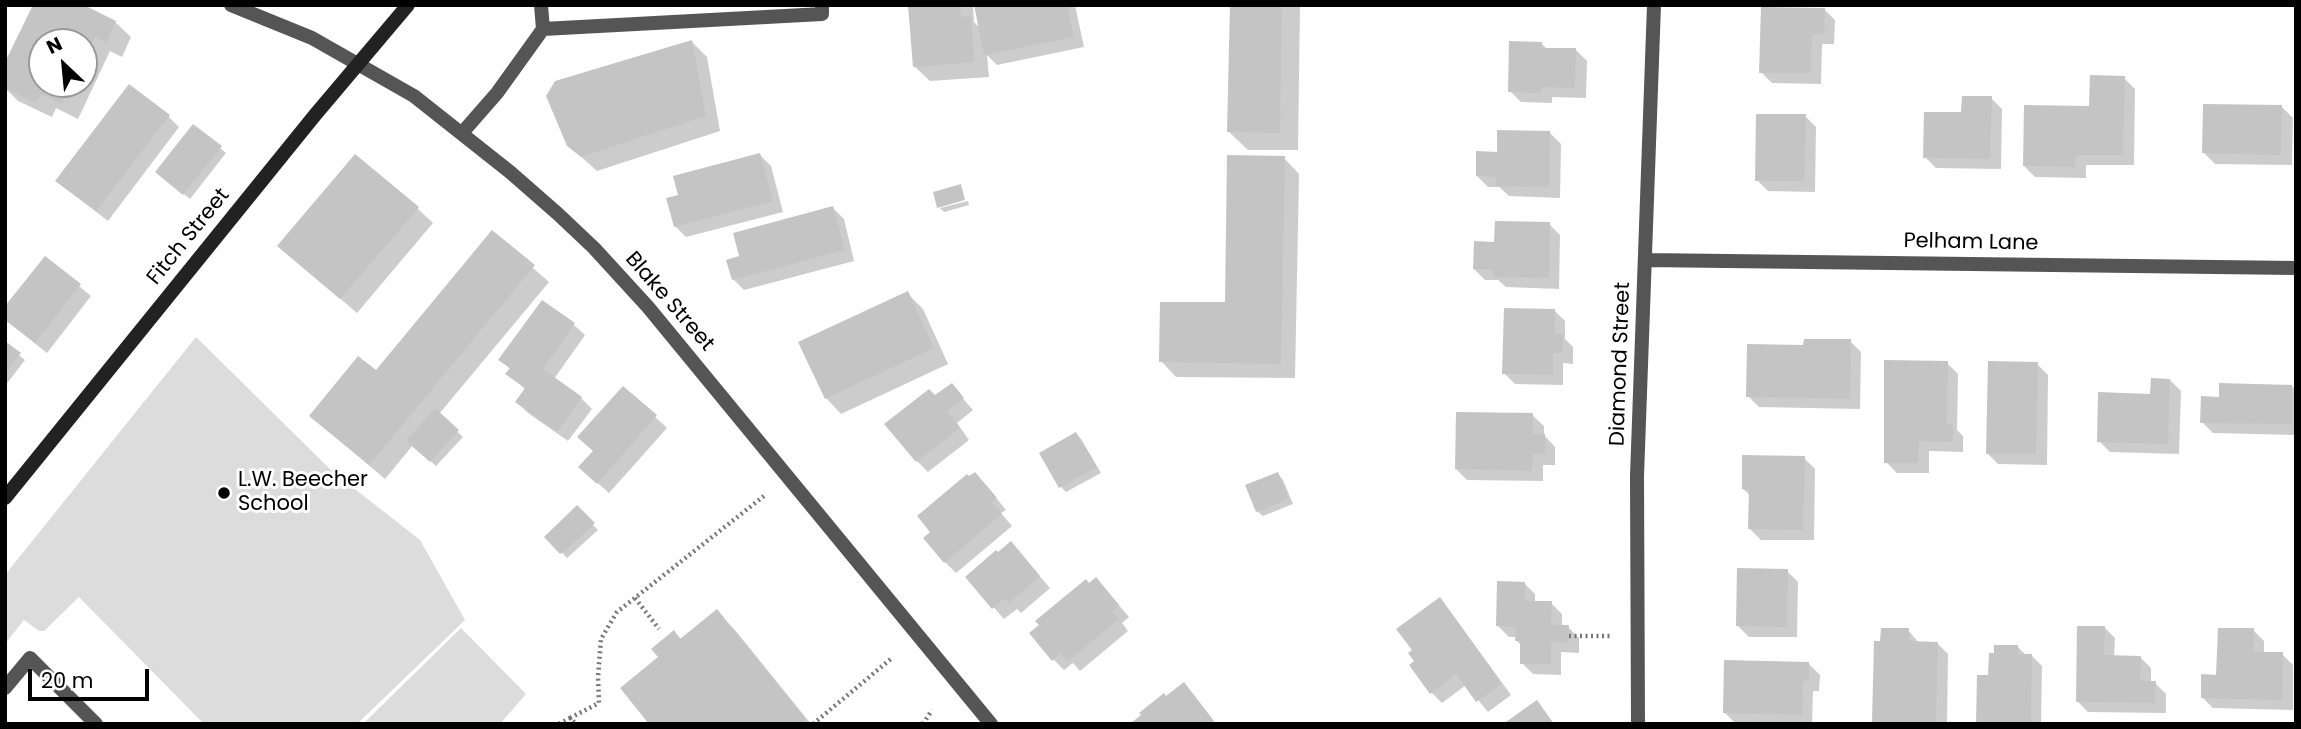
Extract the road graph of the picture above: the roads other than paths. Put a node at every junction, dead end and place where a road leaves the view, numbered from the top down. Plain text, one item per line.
1 (231, 5) edge
2 (408, 5) edge
3 (541, 5) edge
4 (822, 5) edge
5 (1654, 5) edge
6 (544, 29) junction
7 (359, 65) junction
8 (462, 133) junction
9 (1645, 260) junction
10 (2296, 268) edge
11 (5, 498) edge
12 (5, 688) edge
13 (96, 724) edge
14 (991, 724) edge
15 (1638, 724) edge

1 - 7 street, Blake Street
2 - 7 main road, Fitch Street
3 - 6 street
4 - 6 street
5 - 9 street, Diamond Street
6 - 8 street
7 - 8 street, Blake Street
7 - 11 main road, Fitch Street
8 - 14 street, Blake Street
9 - 10 street, Pelham Lane
9 - 15 street, Diamond Street
12 - 13 street

